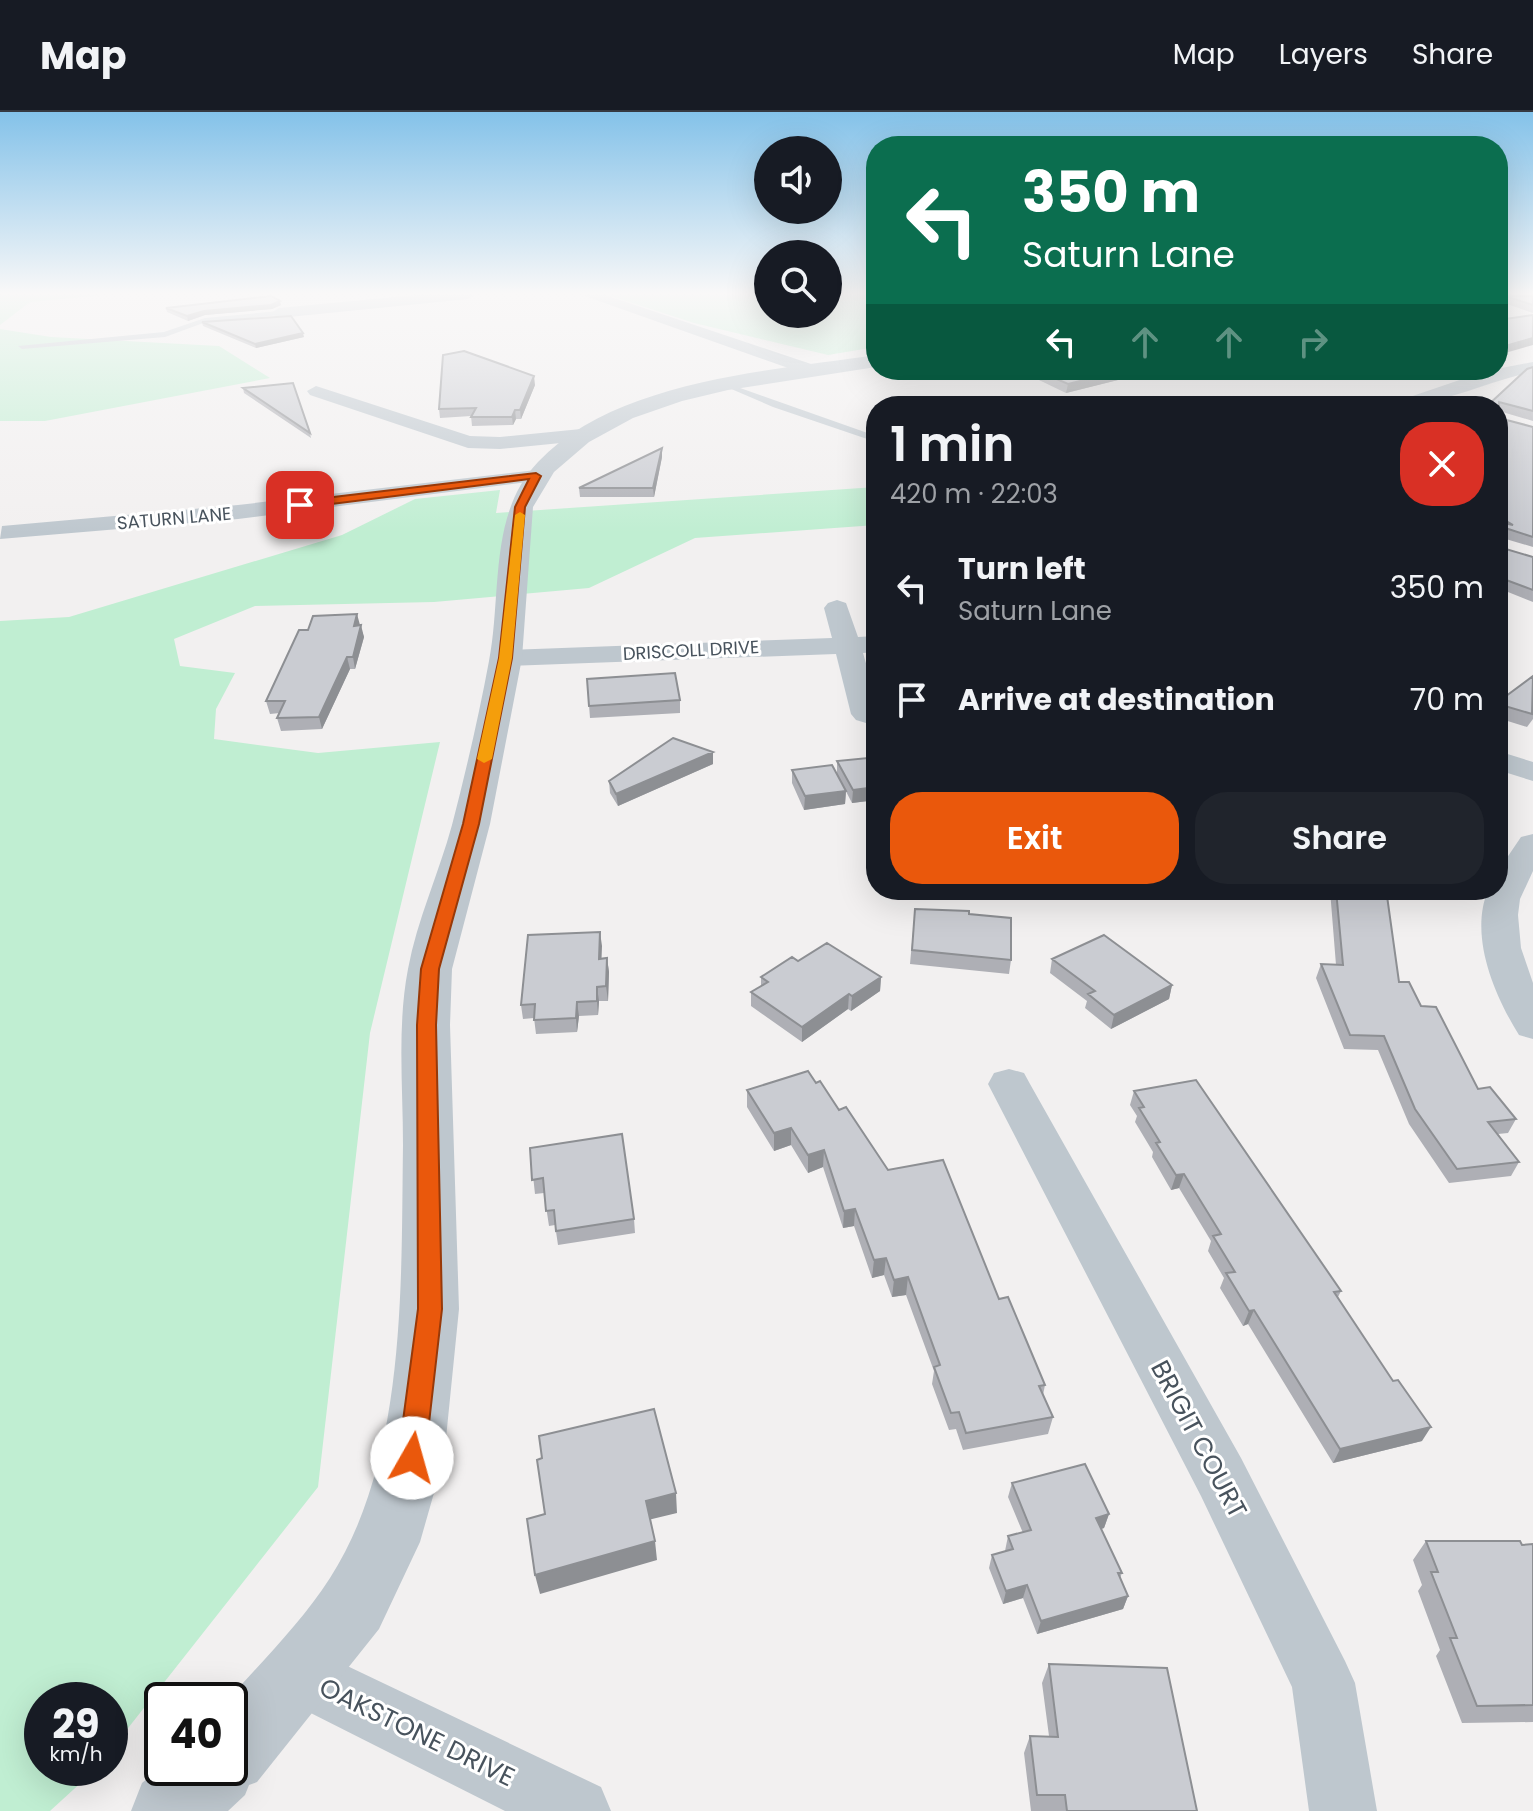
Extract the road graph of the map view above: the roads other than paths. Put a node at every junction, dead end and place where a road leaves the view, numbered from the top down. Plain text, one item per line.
1 (796, 374) edge
2 (1477, 380) edge
3 (732, 386) junction
4 (316, 391) dead end
5 (1431, 396) edge
6 (581, 435) junction
7 (866, 436) edge
8 (536, 476) junction
9 (1, 533) edge
10 (837, 608) dead end
11 (846, 643) junction
12 (866, 644) edge
13 (506, 658) junction
14 (866, 714) dead end
15 (1508, 763) edge
16 (1533, 772) edge
17 (1533, 844) edge
18 (1508, 889) edge
19 (1502, 900) edge
20 (1533, 1025) edge
21 (1009, 1084) dead end
22 (299, 1674) junction
23 (248, 1734) edge
24 (198, 1786) edge
25 (170, 1811) edge
26 (577, 1811) edge
27 (1343, 1811) edge

1 - 3 street
2 - 5 street
3 - 6 street
3 - 7 lane
4 - 6 street
6 - 8 street
8 - 9 street, SATURN LANE
8 - 13 street
10 - 11 street
11 - 12 street, DRISCOLL DRIVE
11 - 13 street, DRISCOLL DRIVE
11 - 14 street
13 - 22 street
15 - 16 street
17 - 18 street
19 - 20 street
21 - 27 street, BRIGIT COURT
22 - 23 street
22 - 26 street, OAKSTONE DRIVE
24 - 25 street

